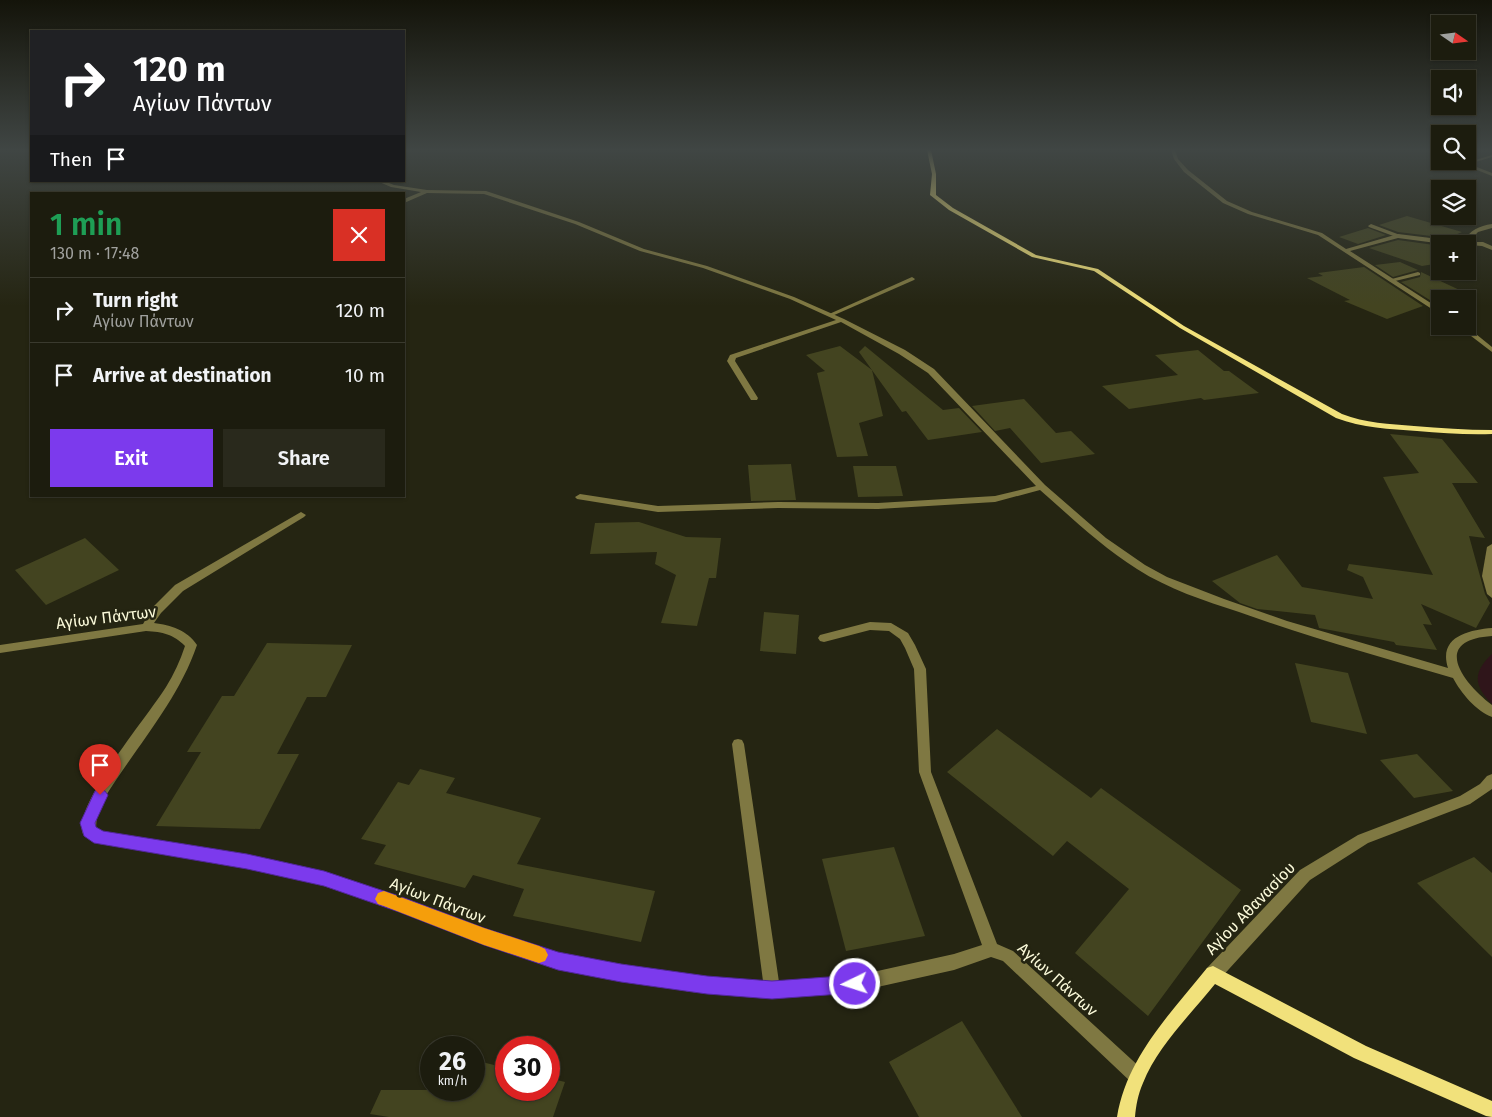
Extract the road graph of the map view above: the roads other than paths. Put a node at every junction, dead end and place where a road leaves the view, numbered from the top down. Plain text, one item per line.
1 (514, 202) edge
2 (942, 202) edge
3 (1225, 202) edge
4 (1371, 226) dead end
5 (1492, 226) edge
6 (1471, 235) edge
7 (1398, 236) junction
8 (1431, 240) edge
9 (1476, 243) edge
10 (1492, 248) edge
11 (1344, 251) junction
12 (1418, 274) dead end
13 (912, 279) dead end
14 (1391, 280) junction
15 (1431, 306) edge
16 (830, 315) junction
17 (842, 320) junction
18 (1473, 335) edge
19 (1492, 350) edge
20 (754, 398) dead end
21 (1492, 432) edge
22 (1042, 487) junction
23 (580, 498) dead end
24 (301, 515) dead end
25 (1492, 547) edge
26 (1492, 594) edge
27 (146, 627) junction
28 (1492, 632) edge
29 (824, 638) dead end
30 (0, 649) edge
31 (1456, 675) junction
32 (1492, 712) edge
33 (738, 744) dead end
34 (1492, 780) edge
35 (991, 949) junction
36 (1213, 974) junction
37 (772, 990) junction
38 (1137, 1076) junction
39 (1492, 1110) edge
40 (1126, 1117) edge

1 - 16 street
2 - 21 street
3 - 11 street
4 - 7 street
5 - 6 street
7 - 8 street
7 - 11 street
9 - 10 street
11 - 14 street
12 - 14 street
13 - 16 street
14 - 15 street
16 - 17 street
17 - 20 street
17 - 22 street
18 - 19 street
22 - 23 street
22 - 31 street
24 - 27 street
25 - 26 street
27 - 30 street, Αγίων Πάντων
27 - 37 street, Αγίων Πάντων
28 - 31 street
29 - 35 street
31 - 32 street
33 - 37 street
34 - 36 street, Αγίου Αθανασίου
35 - 37 street, Αγίων Πάντων
35 - 38 street, Αγίων Πάντων
36 - 38 street, Αγίου Αθανασίου
36 - 39 street
38 - 40 street, Αγίου Αθανασίου

